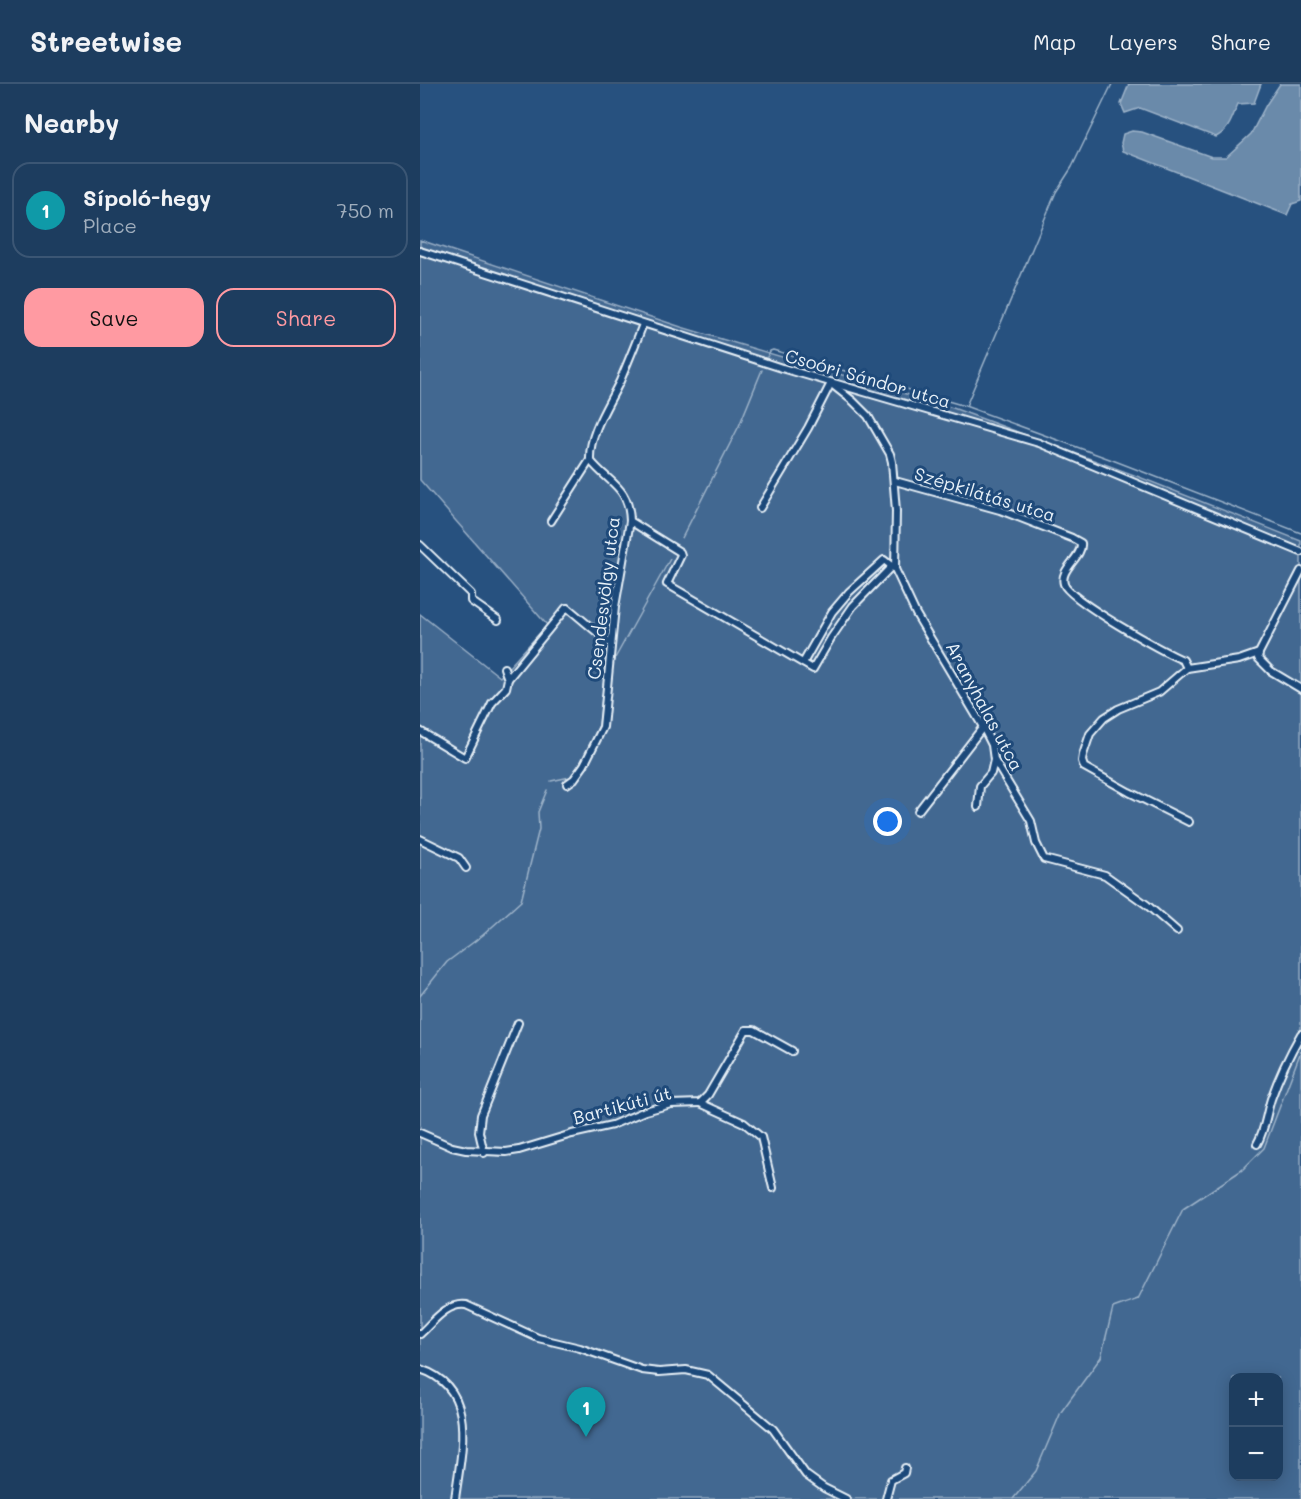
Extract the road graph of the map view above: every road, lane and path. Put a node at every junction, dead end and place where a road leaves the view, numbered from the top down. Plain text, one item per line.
1 (420, 251) edge
2 (643, 324) junction
3 (831, 383) junction
4 (590, 460) junction
5 (894, 481) junction
6 (760, 508) dead end
7 (551, 521) dead end
8 (630, 521) junction
9 (420, 545) edge
10 (1301, 552) edge
11 (893, 567) junction
12 (1301, 571) edge
13 (498, 621) dead end
14 (611, 644) junction
15 (1258, 653) junction
16 (803, 663) junction
17 (504, 668) dead end
18 (1187, 668) junction
19 (508, 679) junction
20 (1301, 689) edge
21 (983, 727) junction
22 (420, 731) edge
23 (994, 760) junction
24 (567, 784) dead end
25 (978, 807) dead end
26 (918, 811) dead end
27 (1189, 822) dead end
28 (420, 839) edge
29 (466, 868) dead end
30 (1177, 931) dead end
31 (518, 1023) dead end
32 (1301, 1034) edge
33 (792, 1051) dead end
34 (700, 1103) junction
35 (420, 1133) edge
36 (1257, 1144) dead end
37 (484, 1152) junction
38 (773, 1188) dead end
39 (420, 1334) edge
40 (420, 1369) edge
41 (905, 1468) dead end
42 (455, 1499) edge
43 (846, 1499) edge
44 (886, 1499) edge

1 - 2 street, Csoóri Sándor utca
2 - 3 street, Csoóri Sándor utca
2 - 4 street
3 - 5 street, Aranyhalas utca
3 - 6 street
3 - 10 street, Csoóri Sándor utca
4 - 7 street
4 - 8 street, Csendesvölgy utca
5 - 11 street, Aranyhalas utca
5 - 18 street, Szépkilátás utca
8 - 14 street, Csendesvölgy utca
8 - 16 street
9 - 13 street
11 - 16 street
11 - 16 street
11 - 21 street, Aranyhalas utca
12 - 15 street
14 - 19 street
14 - 24 street, Csendesvölgy utca
15 - 18 street
15 - 20 street
17 - 19 street
18 - 27 street
19 - 22 street
21 - 23 street, Aranyhalas utca
21 - 26 street
23 - 25 street
23 - 30 street, Aranyhalas utca
28 - 29 street
31 - 37 street
32 - 36 street
33 - 34 street, Bartikúti út
34 - 37 street, Bartikúti út
34 - 38 street
35 - 37 street, Bartikúti út
39 - 43 street
40 - 42 street
41 - 44 street

